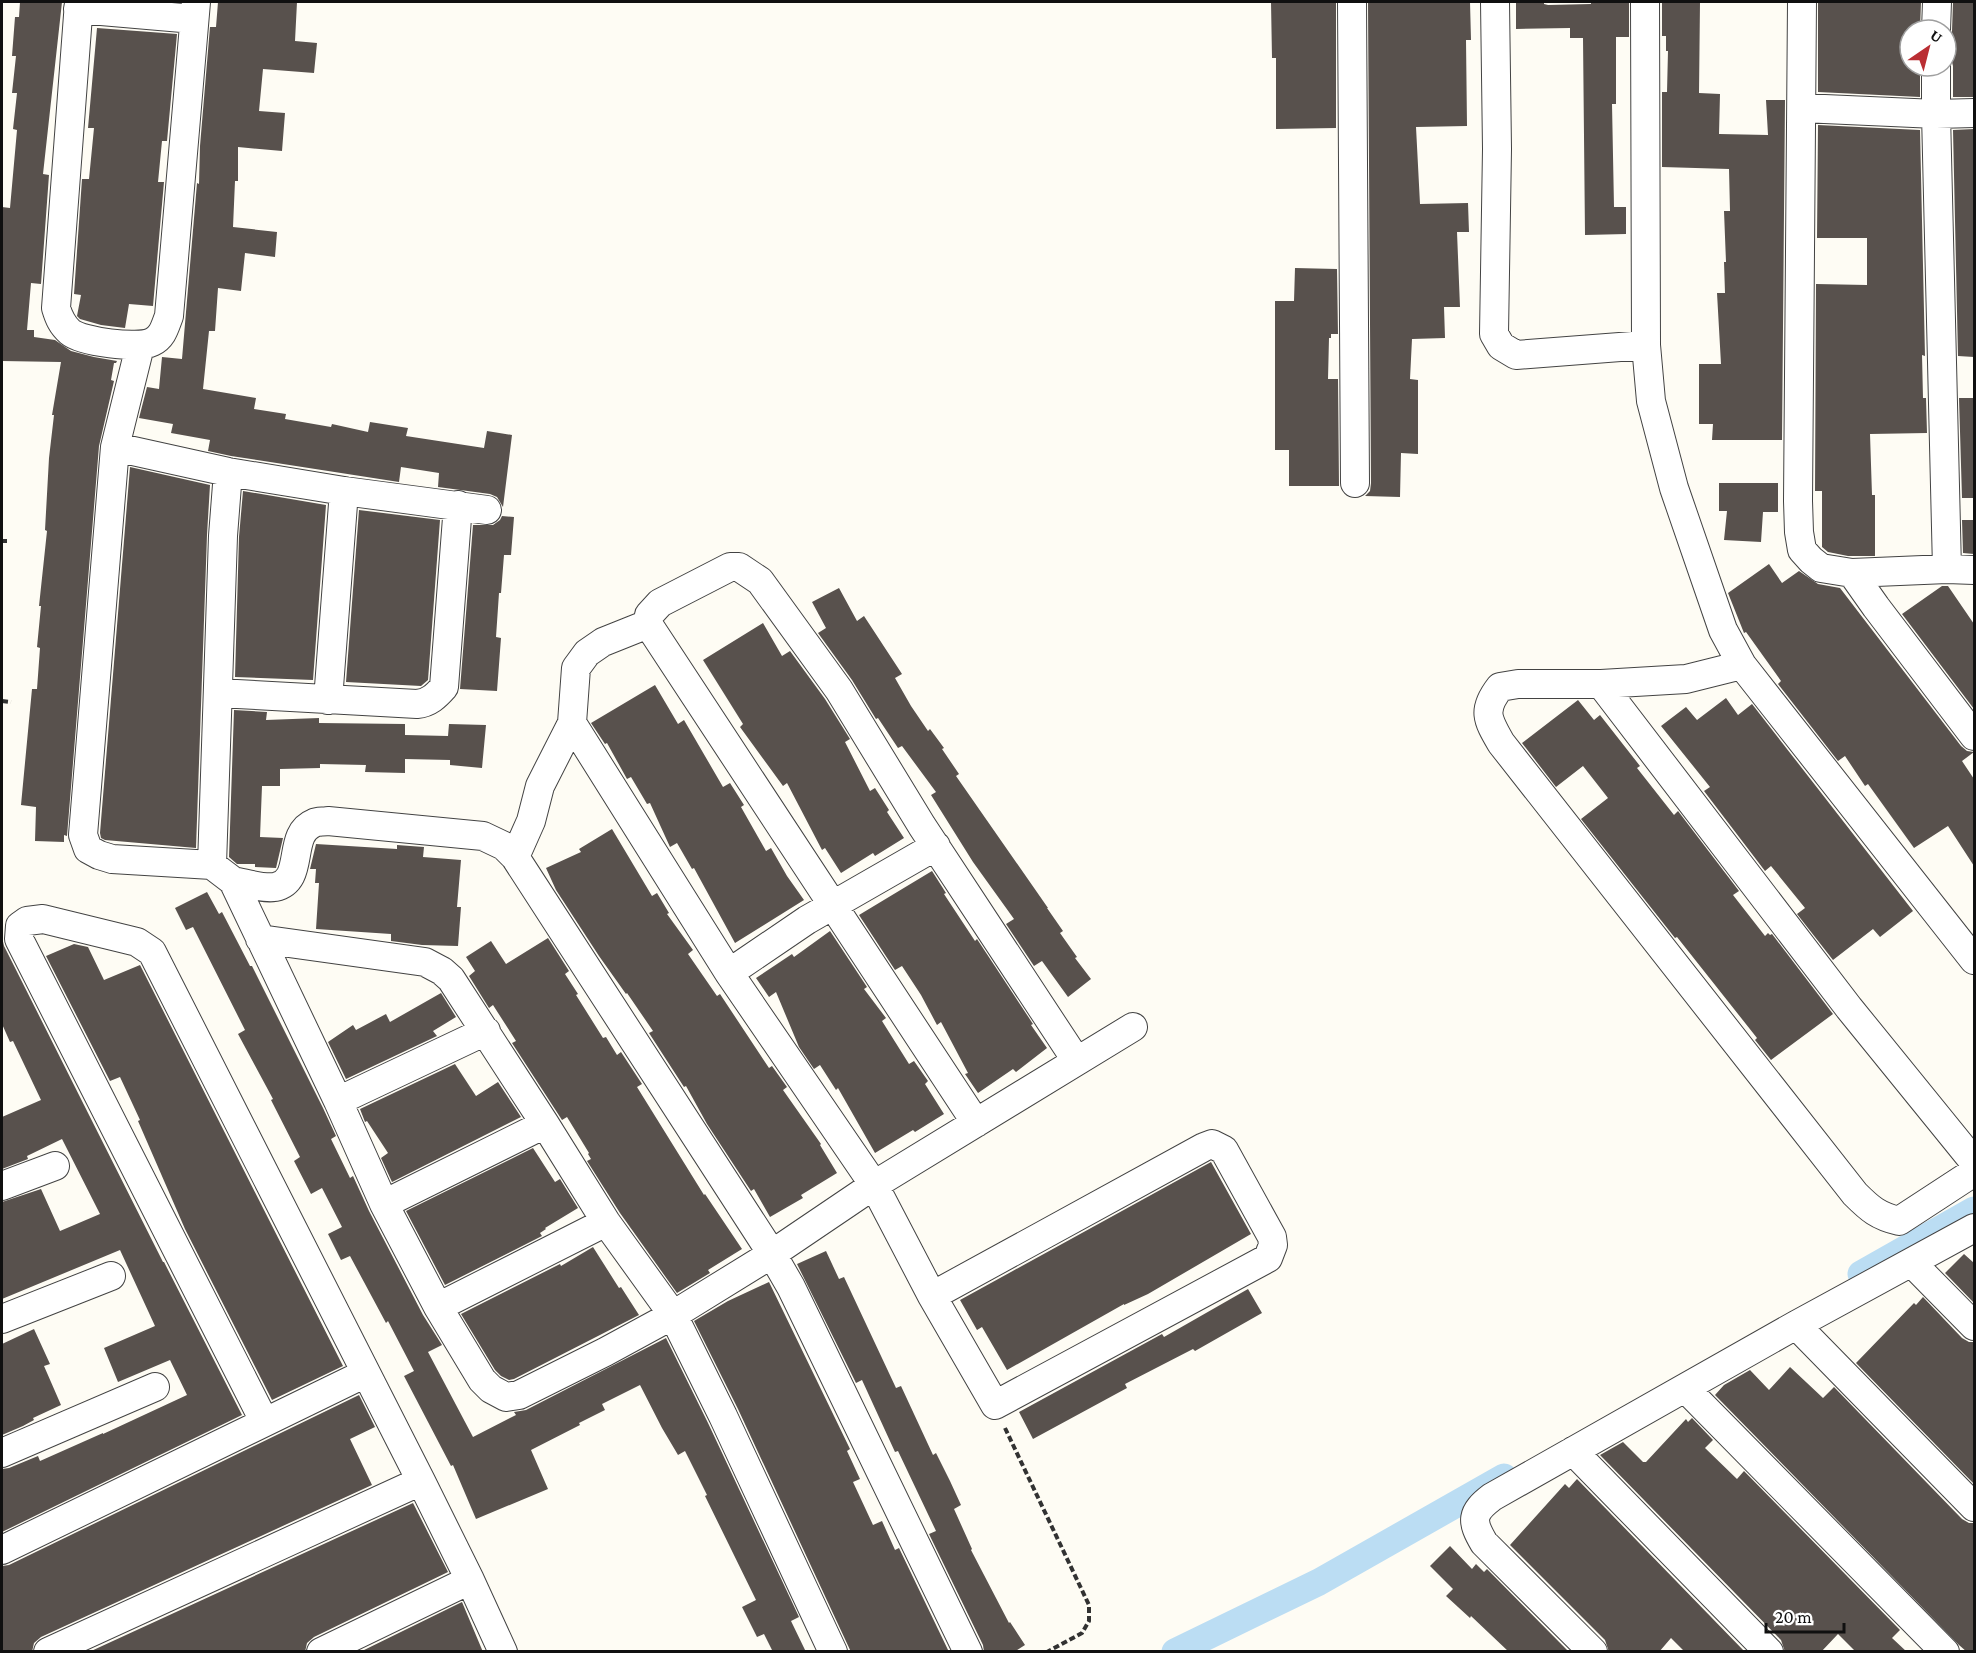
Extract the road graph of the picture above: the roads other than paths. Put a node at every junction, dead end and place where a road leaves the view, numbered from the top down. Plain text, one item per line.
1 (1352, 2) edge
2 (1495, 2) edge
3 (1645, 2) edge
4 (1802, 2) edge
5 (1937, 2) edge
6 (79, 5) edge
7 (195, 10) edge
8 (1936, 18) edge
9 (1936, 78) edge
10 (1802, 108) junction
11 (1974, 113) edge
12 (1936, 114) junction
13 (1646, 345) junction
14 (140, 346) junction
15 (115, 447) junction
16 (228, 472) junction
17 (1355, 483) dead end
18 (344, 491) junction
19 (458, 505) junction
20 (487, 510) dead end
21 (1961, 569) edge
22 (1852, 573) junction
23 (648, 624) junction
24 (1742, 665) junction
25 (1601, 684) junction
26 (218, 693) junction
27 (328, 700) junction
28 (572, 723) junction
29 (1974, 736) edge
30 (936, 846) junction
31 (515, 857) junction
32 (222, 873) junction
33 (834, 905) junction
34 (260, 939) junction
35 (1974, 960) edge
36 (729, 973) junction
37 (1133, 1027) dead end
38 (486, 1031) junction
39 (1076, 1060) junction
40 (338, 1101) junction
41 (976, 1123) junction
42 (545, 1124) junction
43 (1974, 1162) edge
44 (55, 1166) dead end
45 (1974, 1172) edge
46 (874, 1185) junction
47 (2, 1186) edge
48 (384, 1204) junction
49 (606, 1222) junction
50 (1974, 1228) edge
51 (772, 1254) junction
52 (1912, 1263) junction
53 (111, 1276) dead end
54 (932, 1296) junction
55 (438, 1307) junction
56 (673, 1316) junction
57 (2, 1319) edge
58 (1796, 1324) junction
59 (1974, 1326) edge
60 (366, 1373) junction
61 (155, 1387) dead end
62 (1685, 1388) junction
63 (264, 1421) junction
64 (1573, 1451) junction
65 (2, 1453) edge
66 (421, 1481) junction
67 (1974, 1507) edge
68 (2, 1550) edge
69 (470, 1580) junction
70 (48, 1652) edge
71 (321, 1652) edge
72 (503, 1652) edge
73 (832, 1652) edge
74 (968, 1652) edge
75 (1593, 1652) edge
76 (1769, 1652) edge
77 (1945, 1652) edge

1 - 17 street
2 - 13 street
3 - 13 street
4 - 10 street
5 - 8 street
6 - 7 street
6 - 14 street
7 - 14 street
9 - 12 street
10 - 12 street
10 - 22 street
11 - 12 street
12 - 21 street
13 - 24 street
14 - 15 street
15 - 16 street
15 - 32 street
16 - 18 street
16 - 26 street
18 - 19 street
18 - 27 street
19 - 20 street
19 - 27 street
21 - 22 street
22 - 29 street
23 - 28 street
23 - 30 street
23 - 33 street
24 - 25 street
24 - 35 street
25 - 43 street
25 - 45 street
26 - 27 street
26 - 32 street
28 - 31 street
28 - 36 street
30 - 33 street
30 - 39 street
31 - 32 street
31 - 51 street
32 - 34 street
33 - 36 street
33 - 41 street
34 - 38 street
34 - 40 street
36 - 46 street
37 - 39 street
38 - 40 street
38 - 42 street
39 - 41 street
40 - 48 street
41 - 46 street
42 - 48 street
42 - 49 street
44 - 47 street
46 - 51 street
46 - 54 street
48 - 55 street
49 - 55 street
49 - 56 street
50 - 52 street
51 - 56 street
51 - 74 street
52 - 58 street
52 - 59 street
53 - 57 street
54 - 54 street
55 - 56 street
56 - 73 street
58 - 62 street
58 - 67 street
60 - 63 street
60 - 63 street
60 - 66 street
61 - 65 street
62 - 64 street
62 - 77 street
63 - 68 street
64 - 75 street
64 - 76 street
66 - 69 street
66 - 70 street
69 - 71 street
69 - 72 street

